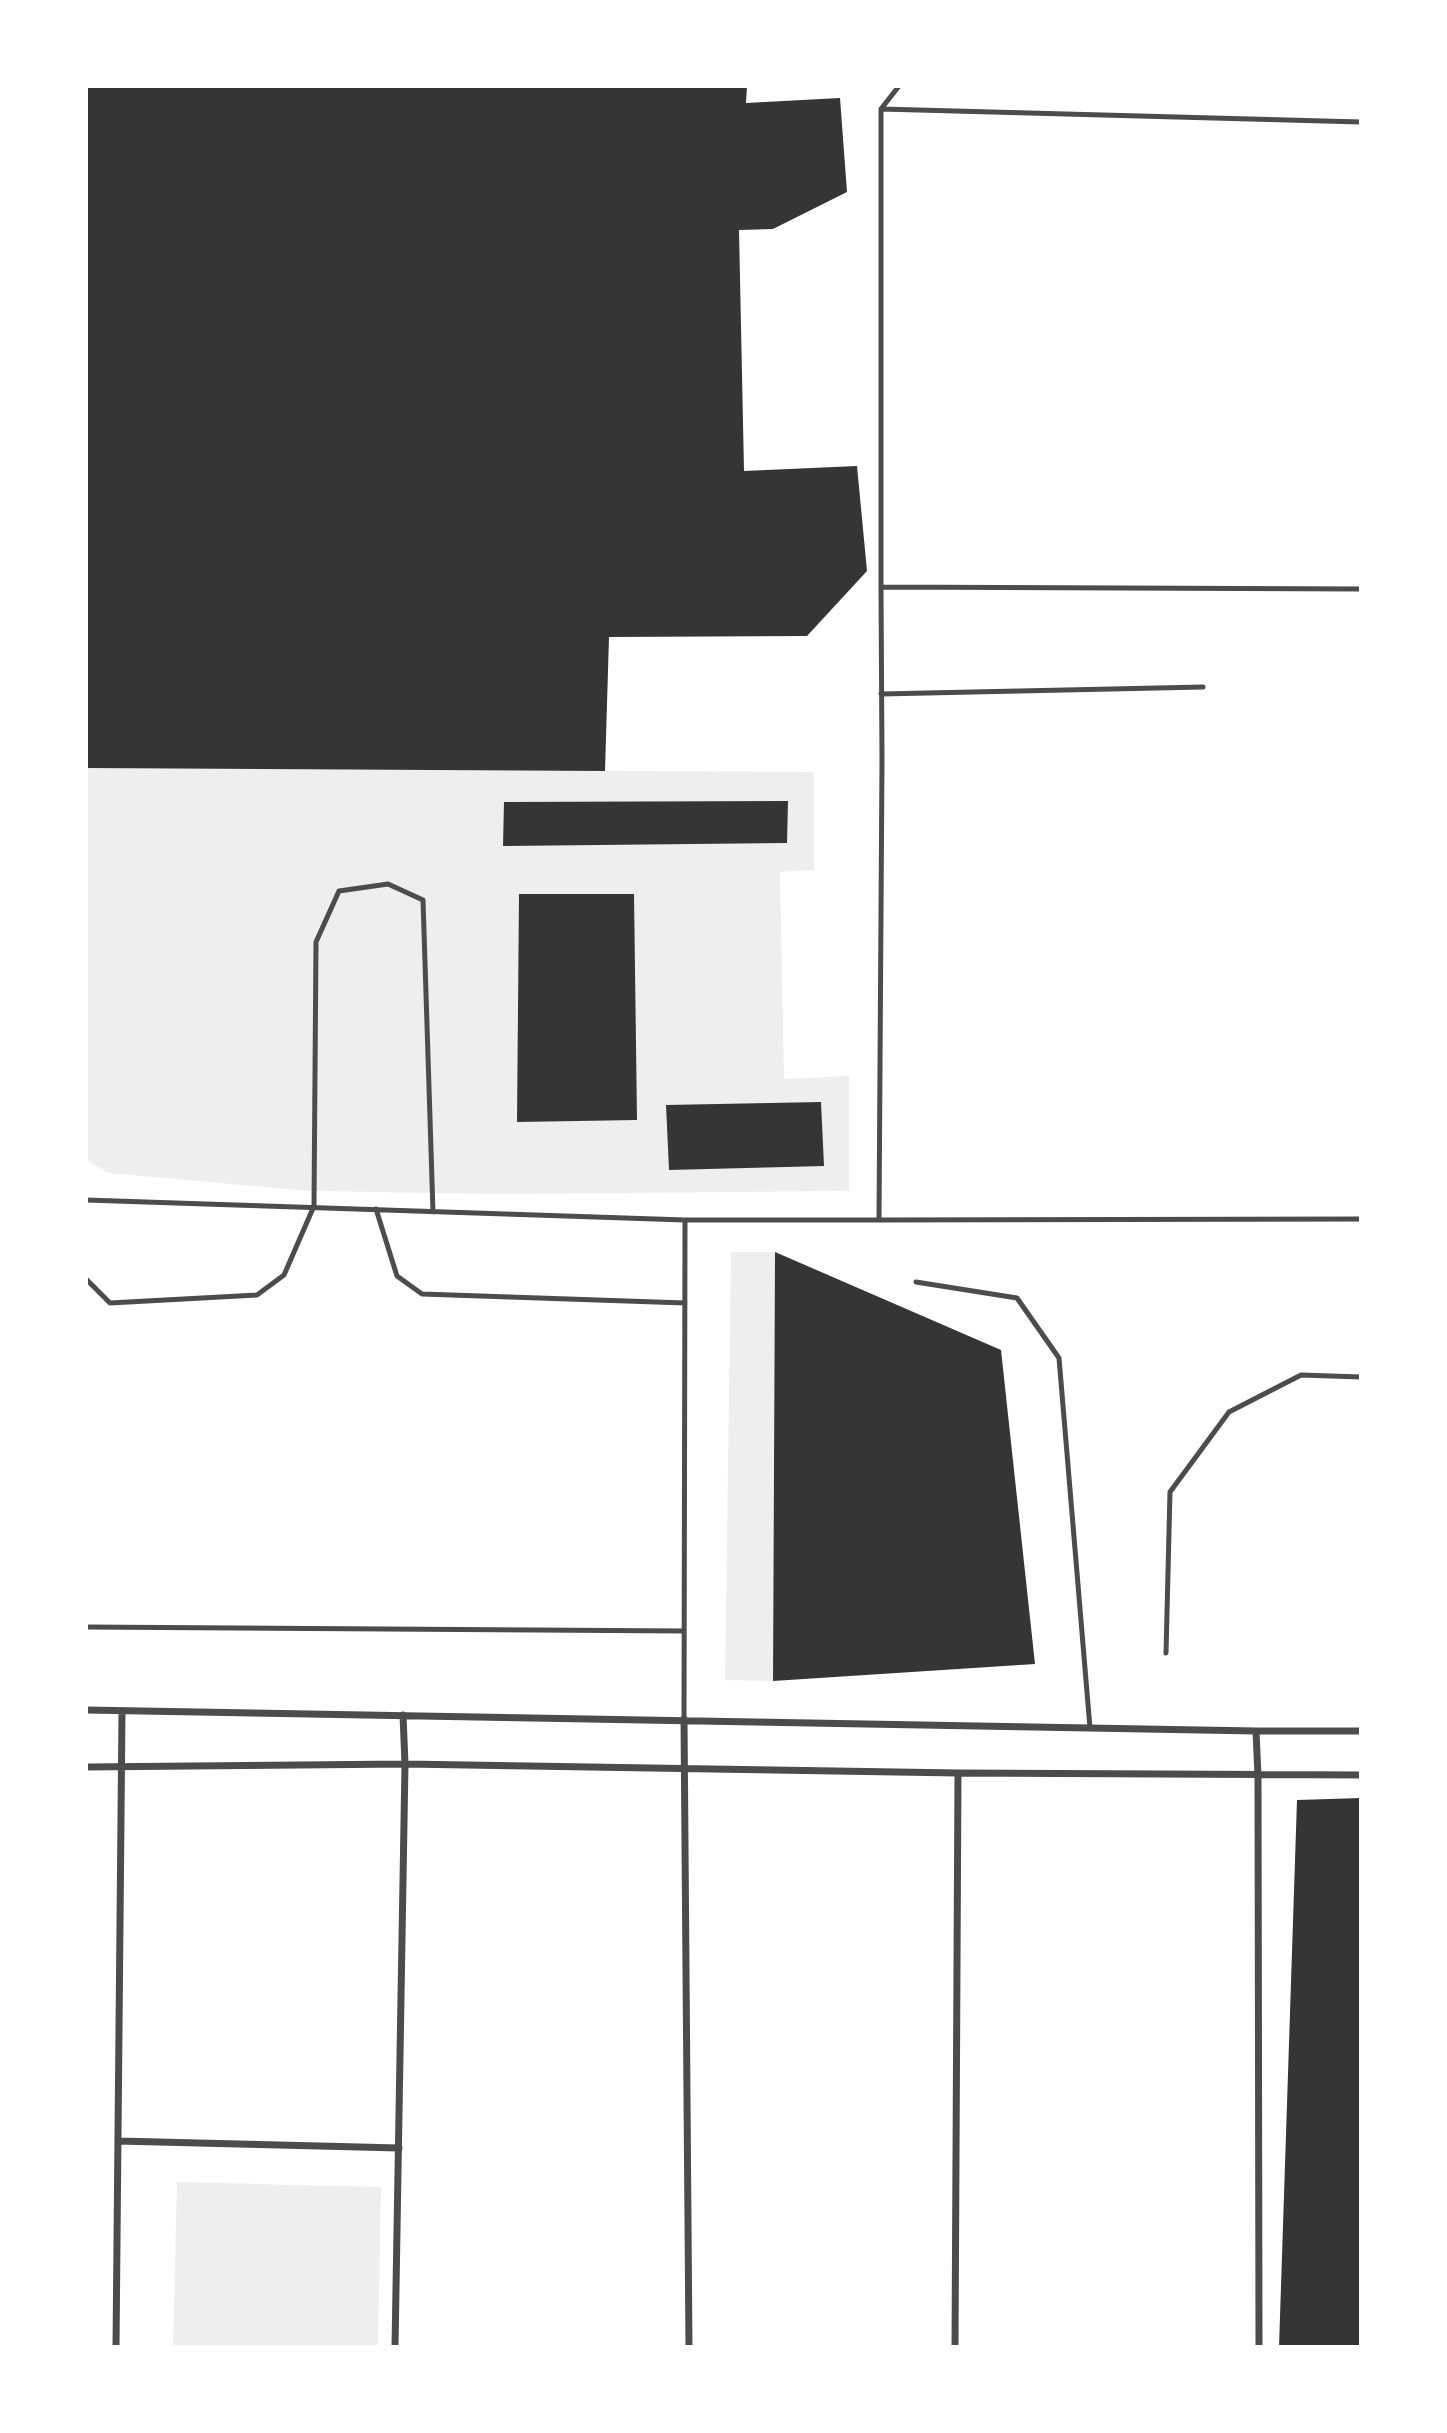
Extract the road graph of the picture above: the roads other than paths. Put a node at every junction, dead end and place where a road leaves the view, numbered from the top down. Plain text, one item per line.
1 (899, 86) edge
2 (881, 109) junction
3 (1361, 122) edge
4 (881, 587) junction
5 (1361, 589) edge
6 (1203, 687) dead end
7 (881, 694) junction
8 (86, 1200) edge
9 (314, 1206) junction
10 (376, 1209) junction
11 (433, 1212) junction
12 (1361, 1219) edge
13 (685, 1220) junction
14 (879, 1220) junction
15 (86, 1279) edge
16 (916, 1282) dead end
17 (685, 1303) junction
18 (1361, 1377) edge
19 (86, 1627) edge
20 (684, 1631) junction
21 (1166, 1653) dead end
22 (86, 1710) edge
23 (122, 1711) junction
24 (403, 1715) junction
25 (684, 1719) junction
26 (1090, 1728) junction
27 (1256, 1731) junction
28 (1361, 1731) edge
29 (405, 1764) junction
30 (86, 1767) edge
31 (122, 1768) junction
32 (685, 1769) junction
33 (958, 1773) junction
34 (1361, 1775) edge
35 (1258, 1776) junction
36 (118, 2141) junction
37 (399, 2148) junction
38 (116, 2347) edge
39 (395, 2347) edge
40 (689, 2347) edge
41 (955, 2347) edge
42 (1258, 2347) edge

1 - 2 lane
2 - 3 lane
2 - 4 lane
4 - 5 lane
4 - 7 lane
6 - 7 lane
7 - 14 lane
8 - 9 lane
9 - 10 lane
9 - 11 lane
9 - 15 lane
10 - 11 lane
10 - 17 lane
11 - 13 lane
12 - 14 lane
13 - 14 lane
13 - 17 lane
16 - 26 lane
17 - 20 lane
18 - 21 lane
19 - 20 lane
20 - 25 lane
22 - 23 street
23 - 24 street
23 - 31 street
24 - 25 street
24 - 29 street
25 - 26 street
25 - 32 street
26 - 27 street
27 - 28 street
27 - 35 street
29 - 31 street
29 - 32 street
29 - 37 street
30 - 31 street
31 - 36 street
32 - 33 street
32 - 40 street
33 - 35 street
33 - 41 street
34 - 35 street
35 - 42 street
36 - 37 street
36 - 38 street
37 - 39 street

